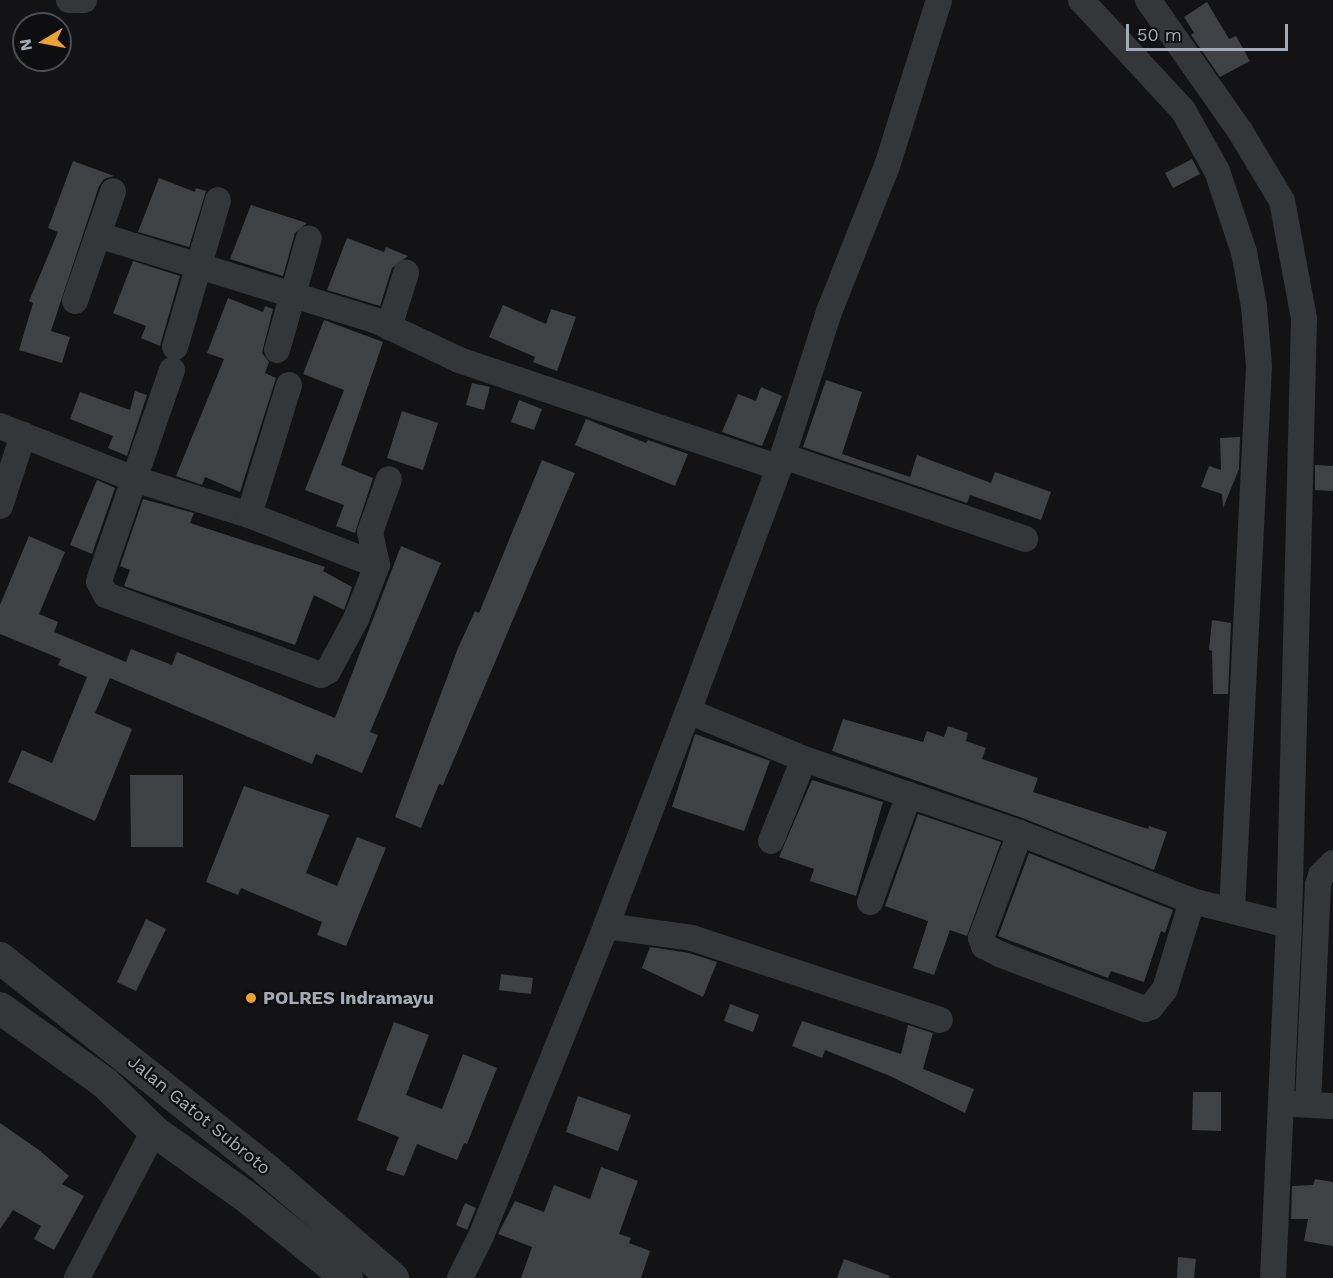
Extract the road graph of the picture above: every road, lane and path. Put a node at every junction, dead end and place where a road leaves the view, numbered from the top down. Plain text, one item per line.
1 (69, 0) edge
2 (84, 0) edge
3 (939, 0) edge
4 (1081, 0) edge
5 (1148, 0) edge
6 (113, 191) dead end
7 (218, 200) dead end
8 (99, 235) junction
9 (309, 238) dead end
10 (199, 266) junction
11 (406, 273) dead end
12 (293, 294) junction
13 (75, 301) dead end
14 (389, 327) junction
15 (277, 350) dead end
16 (289, 385) dead end
17 (12, 430) edge
18 (781, 462) junction
19 (134, 479) junction
20 (389, 479) dead end
21 (0, 506) edge
22 (249, 515) junction
23 (1024, 539) dead end
24 (377, 565) junction
25 (688, 711) junction
26 (804, 759) junction
27 (909, 795) junction
28 (1020, 832) junction
29 (771, 842) dead end
30 (1333, 863) edge
31 (1192, 901) junction
32 (870, 902) dead end
33 (1236, 910) junction
34 (1286, 924) junction
35 (606, 926) junction
36 (0, 958) edge
37 (0, 1008) edge
38 (940, 1020) dead end
39 (1281, 1104) junction
40 (1308, 1104) junction
41 (1333, 1106) edge
42 (154, 1131) junction
43 (77, 1278) edge
44 (346, 1278) edge
45 (393, 1278) edge
46 (460, 1278) edge
47 (1273, 1278) edge

1 - 2 street
3 - 18 street
4 - 33 street
5 - 34 street
6 - 8 street
7 - 10 street
8 - 10 street
8 - 13 street
9 - 12 street
10 - 12 street
10 - 19 street
11 - 14 street
12 - 14 street
12 - 15 street
14 - 18 street
16 - 22 street
17 - 19 street
17 - 21 street
18 - 23 street
18 - 25 street
19 - 22 street
19 - 24 street
20 - 24 street
22 - 24 street
25 - 26 street
25 - 35 street
26 - 27 street
26 - 29 street
27 - 28 street
27 - 32 street
28 - 31 street
28 - 31 street
30 - 40 street
31 - 33 street
33 - 34 street
34 - 39 street
35 - 38 street
35 - 46 street
36 - 45 street, Jalan Gatot Subroto
37 - 42 street, Jalan Gatot Subroto
39 - 40 street
39 - 47 street
40 - 41 street
42 - 43 street
42 - 44 street, Jalan Gatot Subroto

